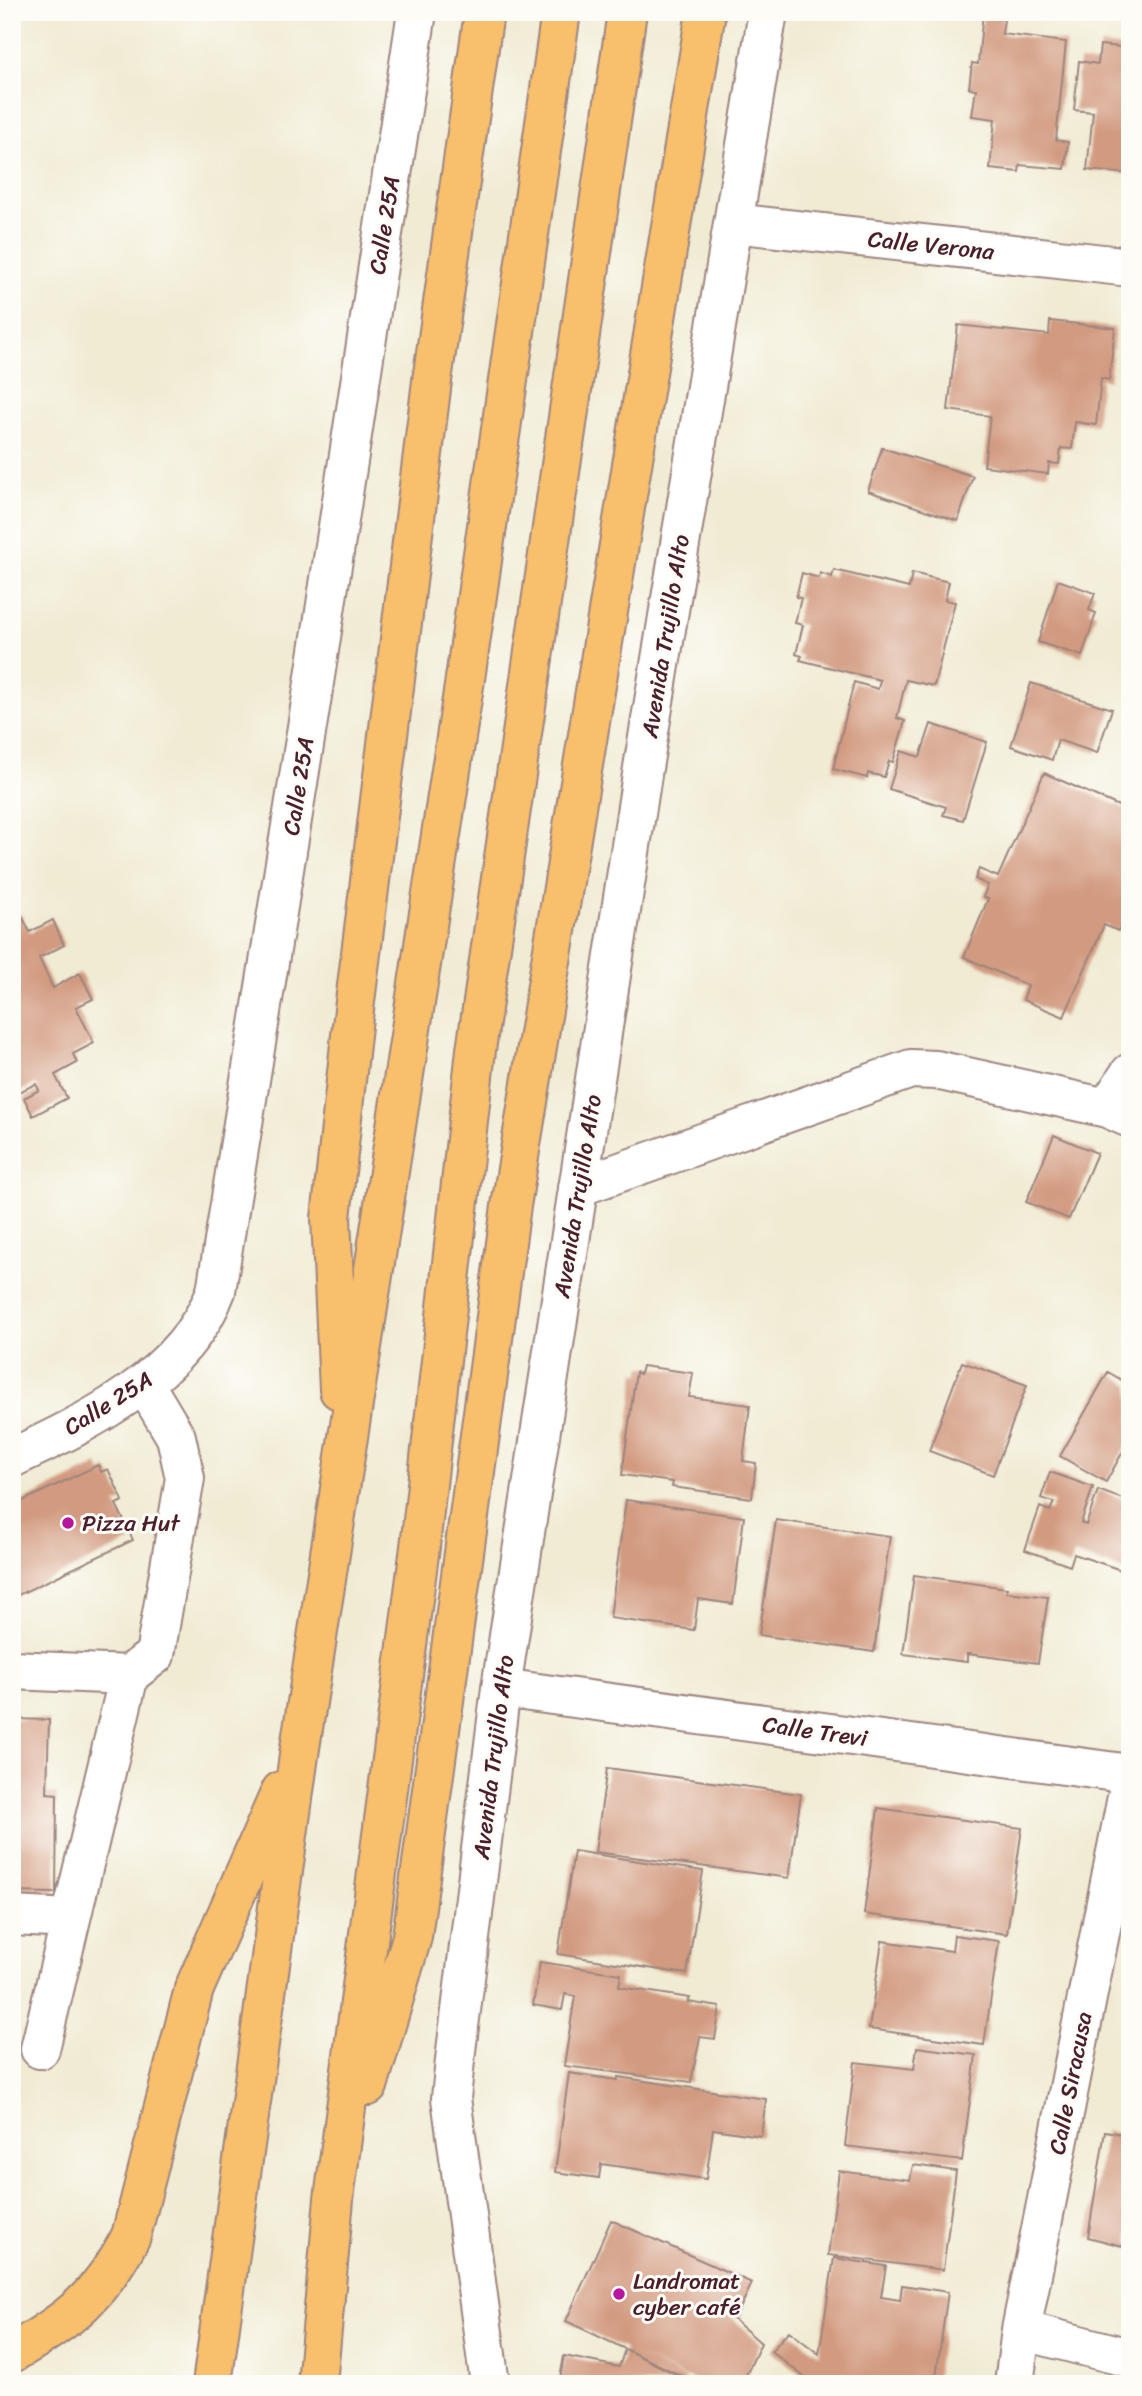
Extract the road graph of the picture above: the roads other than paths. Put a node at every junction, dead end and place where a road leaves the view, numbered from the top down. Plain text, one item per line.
1 (417, 12) edge
2 (484, 12) edge
3 (561, 12) edge
4 (628, 12) edge
5 (706, 12) edge
6 (768, 12) edge
7 (733, 223) junction
8 (1130, 267) edge
9 (1130, 1073) edge
10 (1118, 1113) edge
11 (578, 1187) junction
12 (145, 1385) junction
13 (12, 1458) edge
14 (343, 1473) junction
15 (12, 1670) edge
16 (129, 1675) junction
17 (501, 1688) junction
18 (300, 1748) junction
19 (1130, 1774) edge
20 (1130, 1782) edge
21 (12, 1916) edge
22 (71, 1919) junction
23 (40, 2049) dead end
24 (334, 2199) junction
25 (1021, 2330) junction
26 (12, 2353) edge
27 (1130, 2358) edge
28 (212, 2384) edge
29 (317, 2384) edge
30 (490, 2384) edge
31 (1014, 2384) edge

1 - 12 street, Calle 25A
2 - 14 highway
3 - 14 highway
4 - 24 highway
5 - 24 highway
6 - 7 street, Avenida Trujillo Alto
7 - 8 street, Calle Verona
7 - 11 street, Avenida Trujillo Alto
9 - 10 street
10 - 11 street
11 - 17 street, Avenida Trujillo Alto
12 - 13 street, Calle 25A
12 - 16 street
14 - 18 highway
15 - 16 street
16 - 22 street
17 - 19 street, Calle Trevi
17 - 30 street, Avenida Trujillo Alto
18 - 26 highway
18 - 28 highway
20 - 25 street, Calle Siracusa
21 - 22 street
22 - 23 street
24 - 29 highway
25 - 27 street
25 - 31 street, Calle Siracusa

